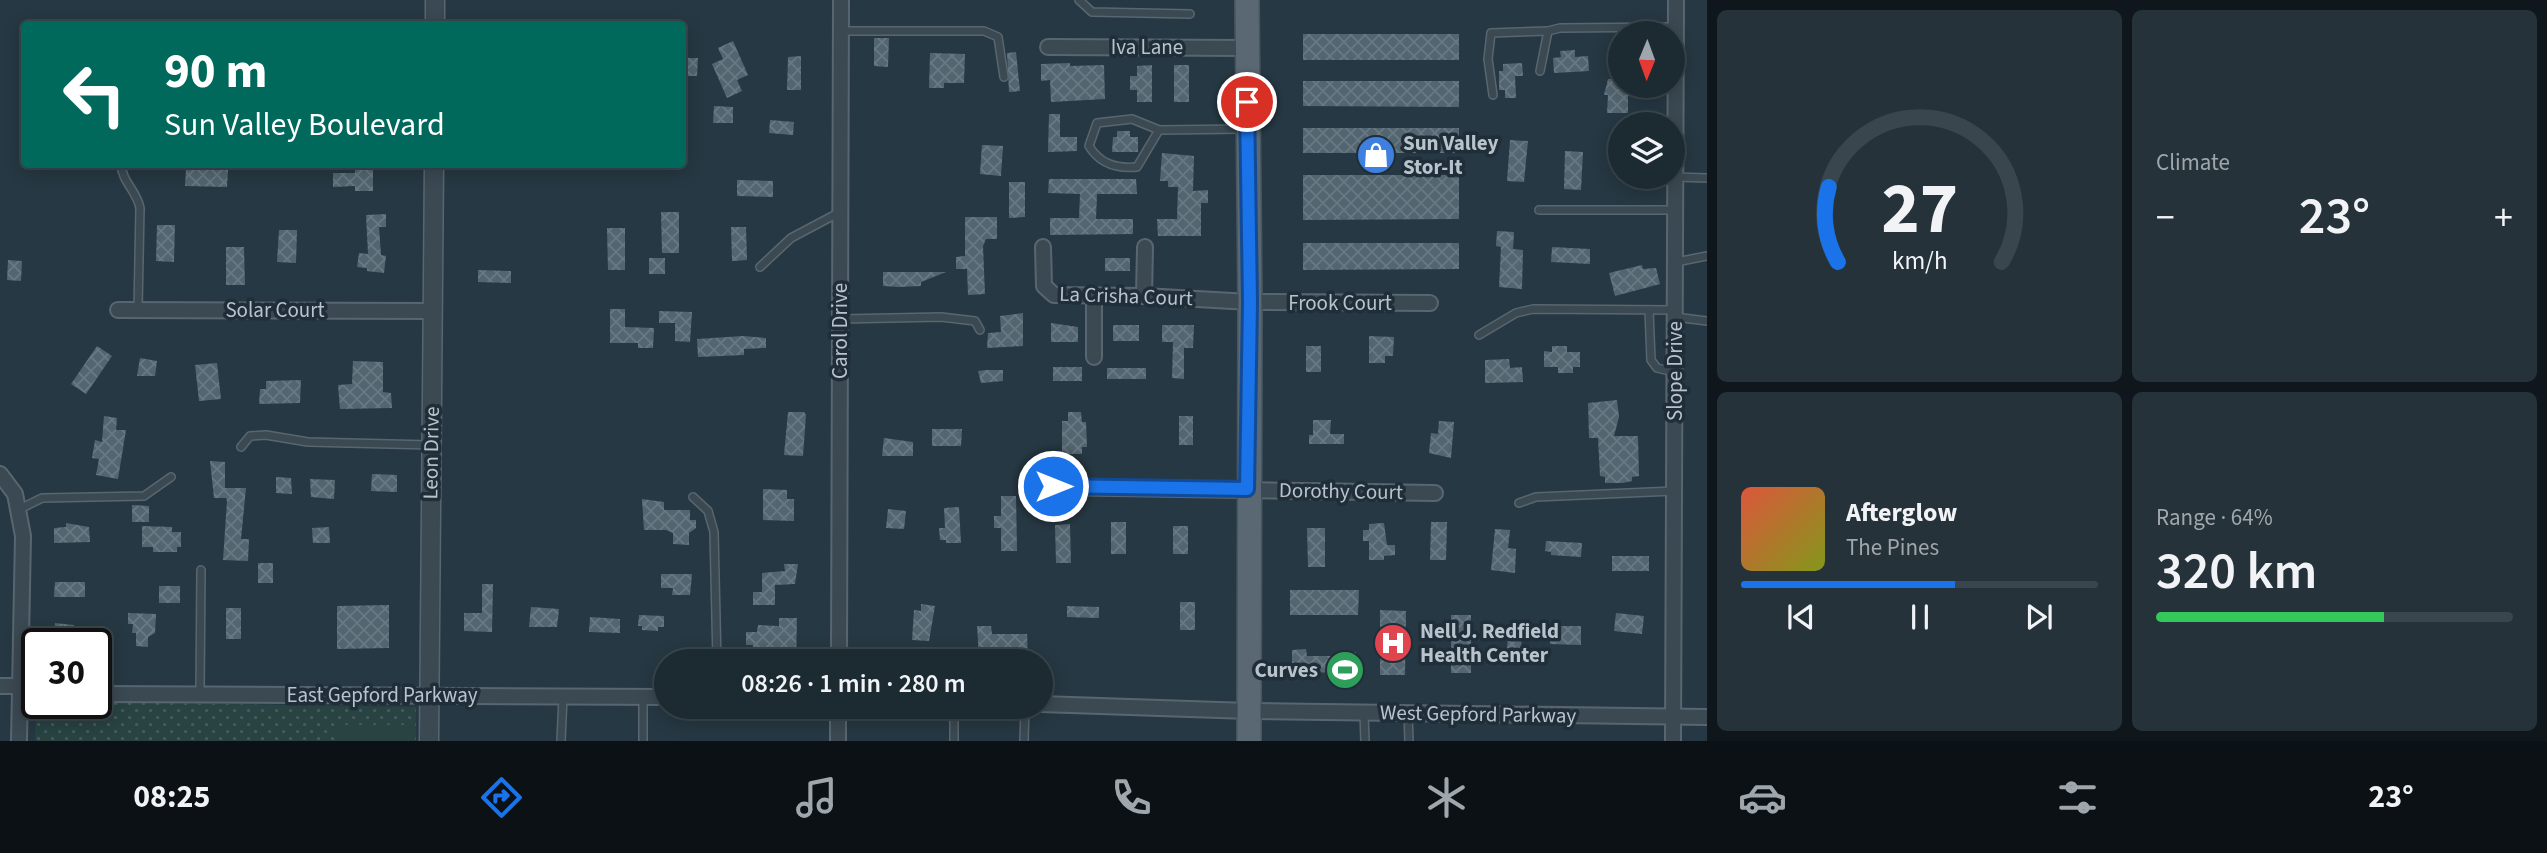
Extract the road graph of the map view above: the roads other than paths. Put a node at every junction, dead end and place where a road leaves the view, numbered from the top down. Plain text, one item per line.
1 (435, 0) edge
2 (841, 0) edge
3 (1079, 0) edge
4 (1247, 0) edge
5 (1676, 0) edge
6 (1190, 14) dead end
7 (435, 21) edge
8 (1676, 21) edge
9 (1608, 28) edge
10 (841, 31) junction
11 (1548, 31) junction
12 (1048, 47) dead end
13 (1247, 48) junction
14 (1540, 71) dead end
15 (1004, 77) dead end
16 (1493, 95) dead end
17 (1247, 129) junction
18 (1159, 130) junction
19 (121, 168) edge
20 (434, 168) edge
21 (1685, 177) edge
22 (1707, 178) edge
23 (1675, 189) edge
24 (1539, 210) dead end
25 (1675, 210) junction
26 (840, 212) junction
27 (1043, 247) dead end
28 (1145, 247) dead end
29 (1707, 256) edge
30 (1675, 262) junction
31 (760, 268) dead end
32 (1144, 296) junction
33 (1094, 297) junction
34 (1250, 302) junction
35 (1430, 303) dead end
36 (118, 310) dead end
37 (138, 310) junction
38 (1649, 310) junction
39 (433, 311) junction
40 (1675, 314) junction
41 (840, 319) junction
42 (1707, 321) edge
43 (980, 330) dead end
44 (1479, 335) dead end
45 (1094, 357) dead end
46 (1675, 372) junction
47 (431, 445) junction
48 (241, 447) dead end
49 (0, 474) edge
50 (172, 477) dead end
51 (1053, 486) dead end
52 (1247, 489) junction
53 (1674, 491) junction
54 (1436, 493) dead end
55 (693, 497) dead end
56 (1519, 503) dead end
57 (20, 509) junction
58 (201, 570) dead end
59 (717, 649) edge
60 (839, 649) edge
61 (0, 686) edge
62 (20, 686) junction
63 (112, 694) edge
64 (200, 695) junction
65 (429, 695) junction
66 (563, 696) junction
67 (643, 697) junction
68 (654, 697) edge
69 (1053, 704) edge
70 (1249, 711) junction
71 (1364, 712) junction
72 (1408, 713) junction
73 (1673, 717) junction
74 (1707, 717) edge
75 (838, 719) edge
76 (954, 719) edge
77 (1025, 719) edge
78 (19, 741) edge
79 (429, 741) edge
80 (561, 741) edge
81 (643, 741) edge
82 (838, 741) edge
83 (954, 741) edge
84 (1024, 741) edge
85 (1249, 741) edge
86 (1365, 741) edge
87 (1409, 741) edge
88 (1673, 741) edge

1 - 7 street
2 - 10 street, Carol Drive
3 - 6 lane
4 - 13 main road
5 - 8 street, Slope Drive
9 - 11 lane
10 - 15 lane
10 - 26 street, Carol Drive
11 - 14 lane
11 - 16 lane
12 - 13 street, Iva Lane
13 - 17 main road
17 - 18 lane
17 - 34 main road
18 - 18 lane
19 - 37 lane
20 - 39 street, Leon Drive
21 - 22 lane
23 - 25 street, Slope Drive
24 - 25 lane
25 - 30 street, Slope Drive
26 - 31 lane
26 - 41 street, Carol Drive
27 - 33 street, La Crisha Court
28 - 32 street
29 - 30 lane
30 - 40 street, Slope Drive
32 - 33 street, La Crisha Court
32 - 34 street, La Crisha Court
33 - 45 street
34 - 35 street, Frook Court
34 - 52 main road
36 - 37 street, Solar Court
37 - 39 street, Solar Court
38 - 40 lane
38 - 44 lane
38 - 46 lane
39 - 47 street, Leon Drive
40 - 42 lane
40 - 46 street, Slope Drive
41 - 43 lane
41 - 60 street, Carol Drive
46 - 53 street, Slope Drive
47 - 48 lane
47 - 65 street, Leon Drive
49 - 57 street
50 - 57 lane
51 - 52 street, Dorothy Court
52 - 54 street, Dorothy Court
52 - 70 main road
53 - 56 lane
53 - 73 street, Slope Drive
55 - 59 lane
57 - 62 street
58 - 64 lane
61 - 62 street
62 - 78 street
63 - 64 street, East Gepford Parkway
64 - 65 street, East Gepford Parkway
65 - 66 street, East Gepford Parkway
65 - 79 street, Leon Drive
66 - 67 street, East Gepford Parkway
66 - 80 lane
67 - 68 street, East Gepford Parkway
67 - 81 lane
69 - 70 street
70 - 71 street, West Gepford Parkway
70 - 85 main road
71 - 72 street, West Gepford Parkway
71 - 86 lane
72 - 73 street, West Gepford Parkway
72 - 87 lane
73 - 74 street, West Gepford Parkway
73 - 88 street, Slope Drive
75 - 82 street
76 - 83 lane
77 - 84 lane

